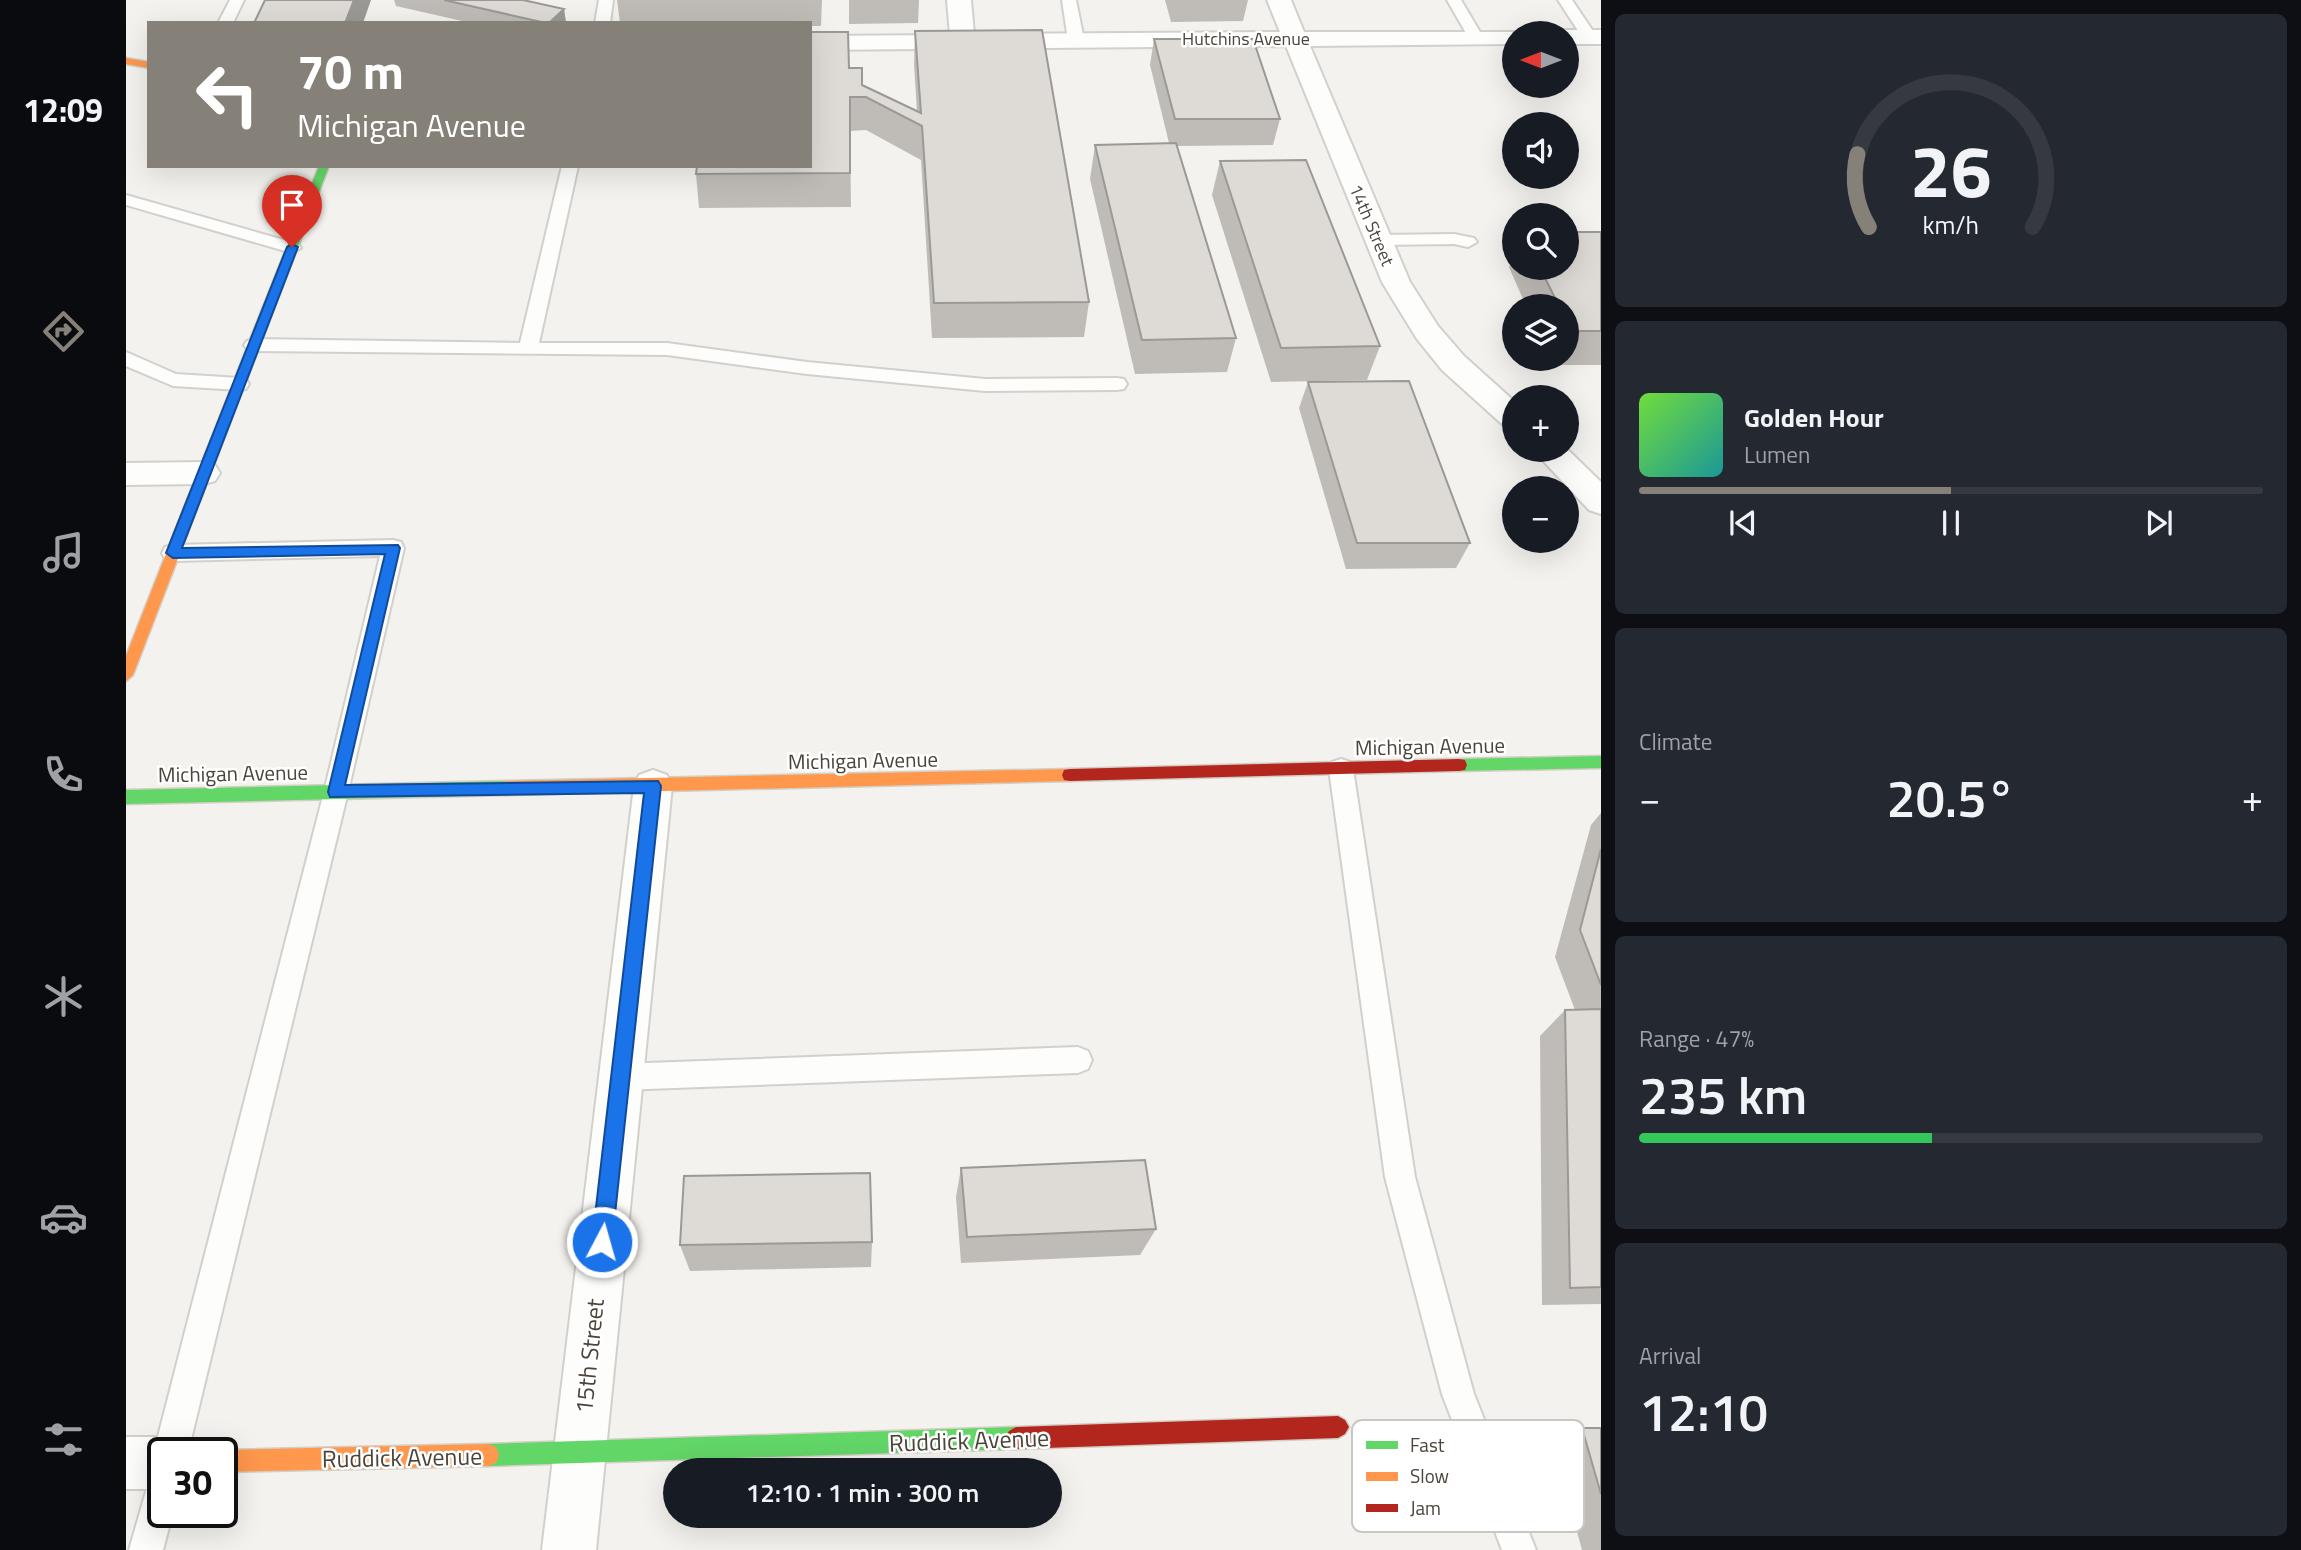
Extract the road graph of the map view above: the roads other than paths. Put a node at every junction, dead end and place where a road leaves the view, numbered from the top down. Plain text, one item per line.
1 (237, 0) edge
2 (606, 0) edge
3 (959, 0) edge
4 (1069, 0) edge
5 (1279, 0) edge
6 (1454, 0) edge
7 (1565, 0) edge
8 (226, 21) edge
9 (602, 21) edge
10 (1475, 37) junction
11 (1502, 37) edge
12 (1585, 37) edge
13 (1294, 38) junction
14 (1076, 40) junction
15 (963, 41) junction
16 (812, 43) edge
17 (126, 61) edge
18 (147, 65) edge
19 (570, 168) edge
20 (321, 174) edge
21 (126, 200) edge
22 (1379, 240) junction
23 (1468, 242) dead end
24 (292, 247) junction
25 (254, 345) junction
26 (528, 349) junction
27 (126, 358) edge
28 (239, 384) junction
29 (1118, 384) dead end
30 (1502, 407) edge
31 (1561, 462) edge
32 (204, 473) junction
33 (126, 474) edge
34 (1601, 502) edge
35 (173, 553) junction
36 (126, 675) edge
37 (1601, 762) edge
38 (1341, 769) junction
39 (653, 786) junction
40 (336, 792) junction
41 (126, 797) edge
42 (1078, 1060) dead end
43 (620, 1077) junction
44 (1468, 1420) edge
45 (1338, 1427) dead end
46 (175, 1437) edge
47 (579, 1453) junction
48 (238, 1461) edge
49 (147, 1462) edge
50 (126, 1463) edge
51 (152, 1528) edge
52 (1512, 1532) edge
53 (146, 1550) edge
54 (569, 1550) edge
55 (1519, 1550) edge

1 - 8 lane
2 - 9 lane
3 - 15 street
4 - 14 lane
5 - 13 street, 14th Street
6 - 10 lane
7 - 12 lane
10 - 11 street, Hutchins Avenue
10 - 13 street, Hutchins Avenue
13 - 14 street, Hutchins Avenue
13 - 22 street, 14th Street
14 - 15 street, Hutchins Avenue
15 - 16 street, Hutchins Avenue
17 - 18 street
19 - 26 lane
20 - 24 street
21 - 24 lane
22 - 23 lane
22 - 30 street, 14th Street
24 - 25 street
25 - 26 lane
25 - 28 street
26 - 29 lane
27 - 28 lane
28 - 32 street
31 - 34 street
32 - 33 street
32 - 35 street
35 - 36 street
35 - 40 lane
37 - 38 street, Michigan Avenue
38 - 39 street, Michigan Avenue
38 - 44 lane
39 - 40 street, Michigan Avenue
39 - 43 street, 15th Street
40 - 41 street, Michigan Avenue
40 - 46 lane
42 - 43 lane
43 - 47 street, 15th Street
45 - 47 street, Ruddick Avenue
47 - 48 street, Ruddick Avenue
47 - 54 street, 15th Street
49 - 50 street
51 - 53 lane
52 - 55 lane

